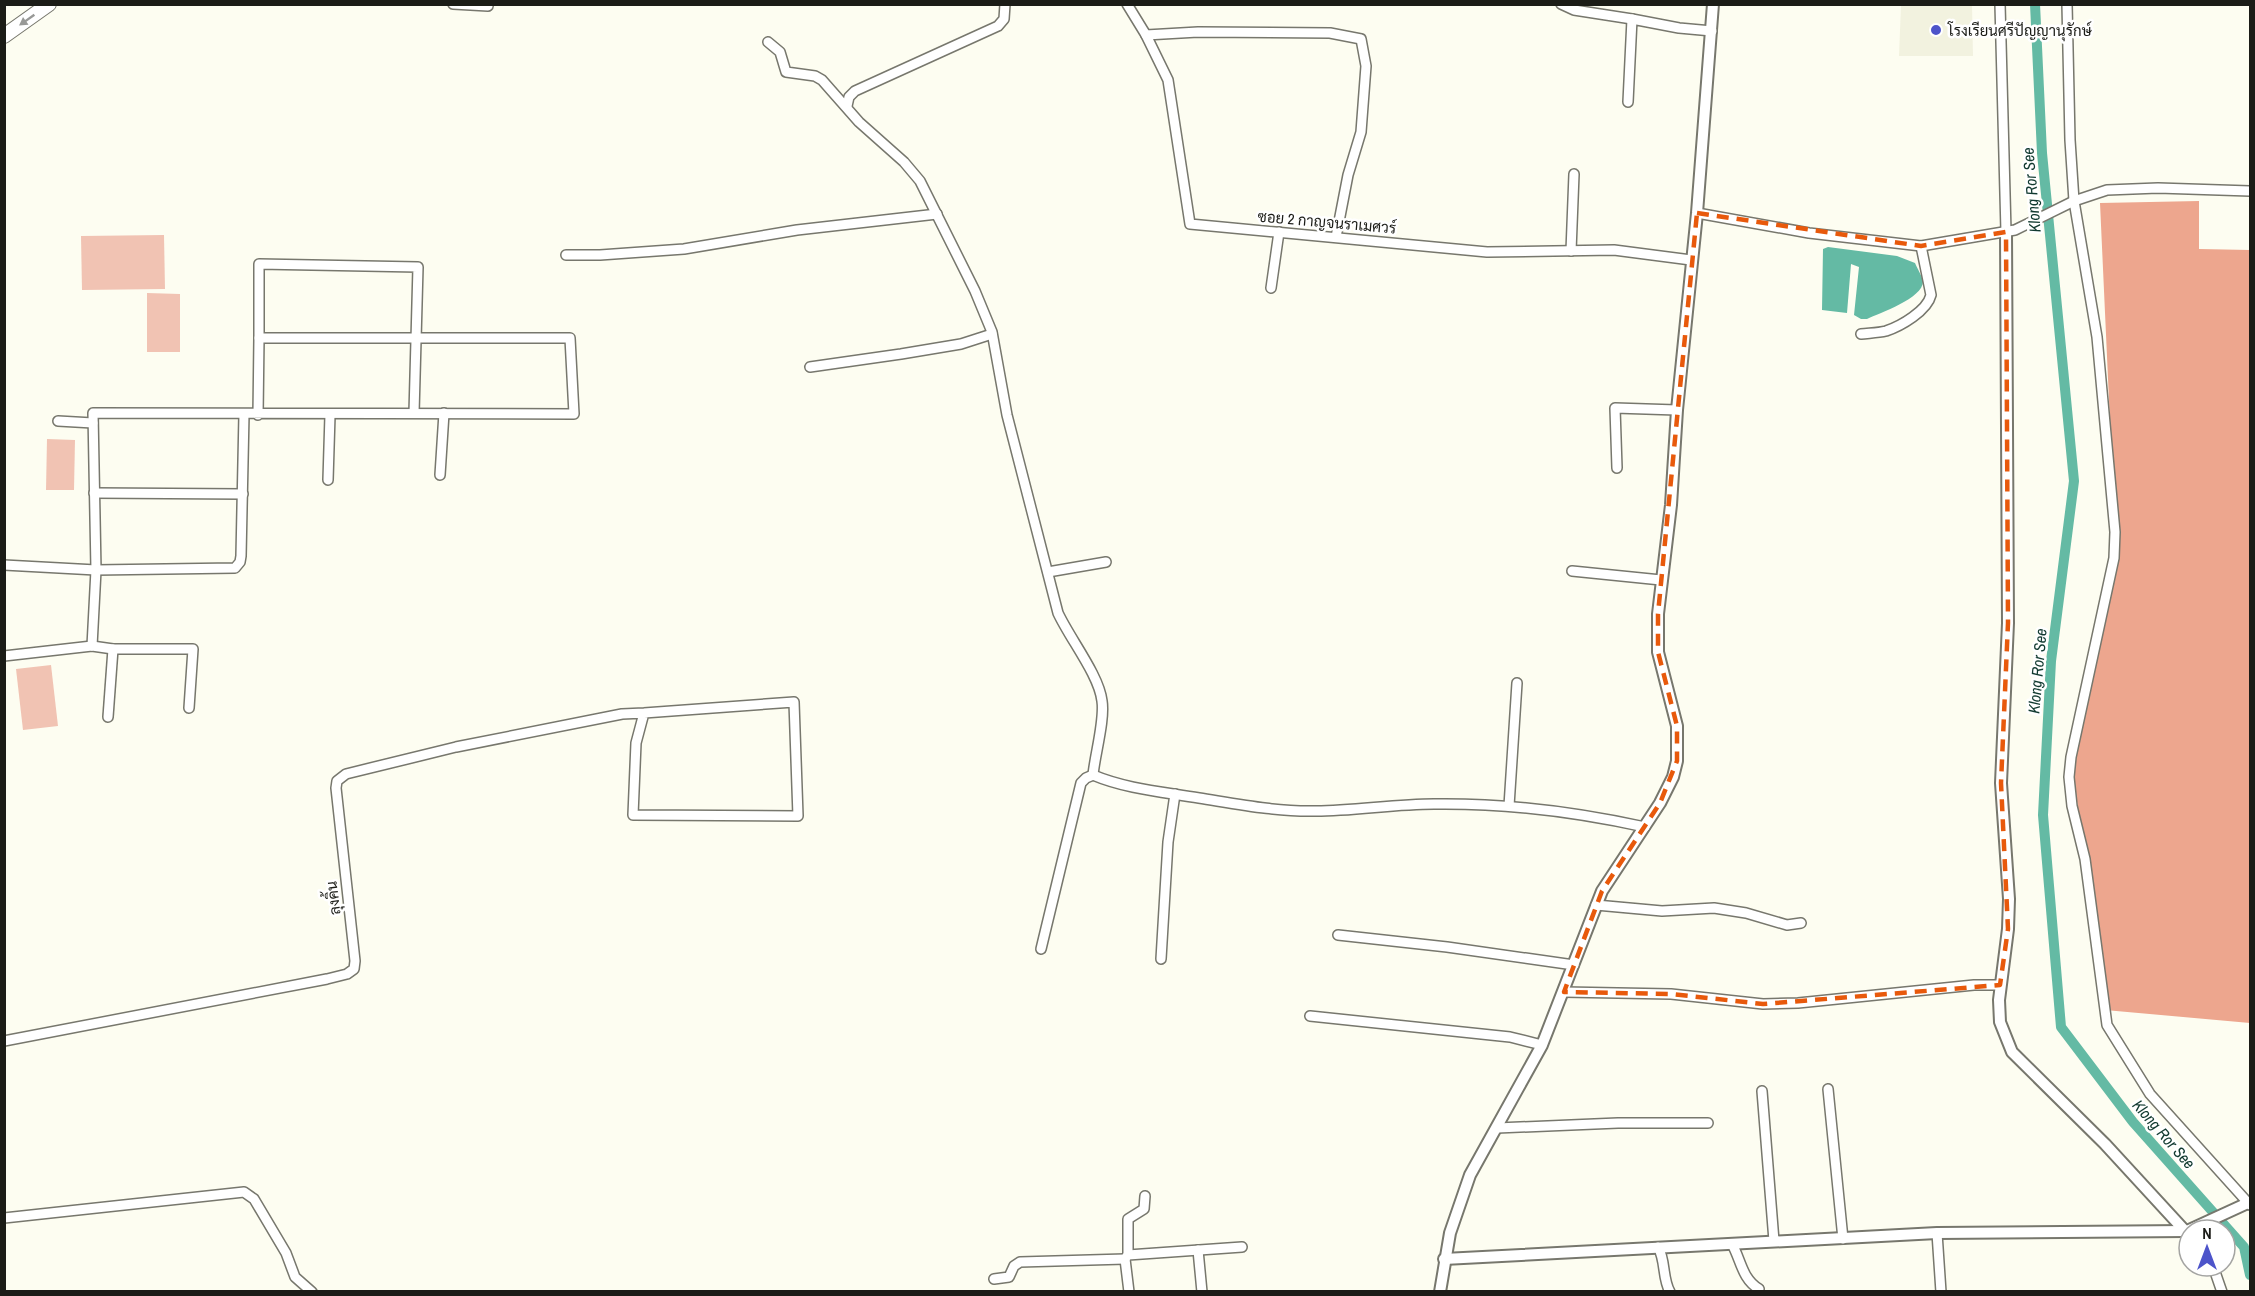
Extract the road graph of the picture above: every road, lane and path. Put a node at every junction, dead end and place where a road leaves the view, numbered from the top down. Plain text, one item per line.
1 (49, 4) edge
2 (453, 4) edge
3 (1005, 4) edge
4 (1127, 4) edge
5 (1561, 4) edge
6 (1713, 4) edge
7 (2000, 4) edge
8 (2067, 4) edge
9 (488, 6) dead end
10 (1632, 19) junction
11 (1712, 31) junction
12 (1146, 35) junction
13 (4, 36) edge
14 (768, 42) dead end
15 (1628, 102) dead end
16 (847, 106) junction
17 (1574, 174) dead end
18 (2250, 191) edge
19 (2072, 203) junction
20 (1696, 213) junction
21 (937, 214) junction
22 (2011, 231) junction
23 (1279, 232) junction
24 (1336, 237) junction
25 (1921, 246) junction
26 (1571, 251) junction
27 (566, 255) dead end
28 (1691, 260) junction
29 (1271, 288) dead end
30 (992, 334) junction
31 (1861, 334) dead end
32 (416, 337) junction
33 (259, 338) junction
34 (810, 367) dead end
35 (1677, 410) junction
36 (414, 413) junction
37 (444, 413) junction
38 (244, 414) junction
39 (258, 415) junction
40 (330, 415) junction
41 (58, 421) dead end
42 (93, 423) junction
43 (1617, 468) dead end
44 (440, 475) dead end
45 (328, 480) dead end
46 (94, 493) junction
47 (243, 495) junction
48 (1106, 562) dead end
49 (4, 565) edge
50 (96, 570) junction
51 (1572, 571) dead end
52 (1048, 572) junction
53 (1661, 580) junction
54 (92, 646) junction
55 (113, 649) junction
56 (4, 656) edge
57 (1517, 683) dead end
58 (189, 708) dead end
59 (644, 713) junction
60 (108, 717) dead end
61 (1093, 775) junction
62 (1175, 794) junction
63 (1509, 806) junction
64 (1645, 827) junction
65 (1596, 905) junction
66 (1801, 923) dead end
67 (1338, 935) dead end
68 (1041, 949) dead end
69 (1161, 959) dead end
70 (1574, 965) junction
71 (2000, 985) junction
72 (1564, 992) junction
73 (1310, 1016) dead end
74 (4, 1041) edge
75 (1542, 1045) junction
76 (1828, 1089) dead end
77 (1762, 1091) dead end
78 (1708, 1123) dead end
79 (1497, 1128) junction
80 (1145, 1196) dead end
81 (2248, 1204) edge
82 (4, 1218) edge
83 (2217, 1218) edge
84 (2177, 1219) edge
85 (2177, 1231) edge
86 (1937, 1233) junction
87 (1843, 1239) junction
88 (1774, 1241) junction
89 (1732, 1244) junction
90 (1242, 1247) dead end
91 (1659, 1247) junction
92 (1198, 1250) junction
93 (1126, 1257) junction
94 (1444, 1259) junction
95 (994, 1279) dead end
96 (1759, 1289) dead end
97 (312, 1292) edge
98 (1129, 1292) edge
99 (1202, 1292) edge
100 (1440, 1292) edge
101 (1670, 1292) edge
102 (1941, 1292) edge

1 -> 13 main road
2 - 9 street
3 - 16 street
4 - 12 street, ซอย 2 กาญจนราเมศวร์
5 - 10 street
6 - 11 street
7 - 22 street
8 - 19 street
10 - 11 street
10 - 15 street
11 - 20 street
12 - 23 street, ซอย 2 กาญจนราเมศวร์
12 - 24 street
14 - 16 street
16 - 21 street
17 - 26 street
18 - 19 street
19 - 22 street
19 - 81 street
20 - 25 street
20 - 28 street
21 - 27 street
21 - 30 street
22 - 25 street
22 - 71 street
23 - 24 street, ซอย 2 กาญจนราเมศวร์
23 - 29 street
24 - 26 street, ซอย 2 กาญจนราเมศวร์
25 - 31 street
26 - 28 street, ซอย 2 กาญจนราเมศวร์
28 - 35 street
30 - 34 street
30 - 52 street
32 - 33 street
32 - 33 street
32 - 36 street
32 - 37 street
33 - 39 street
35 - 43 street
35 - 53 street
36 - 37 street
36 - 40 street
37 - 44 street
38 - 39 street
38 - 42 street
38 - 47 street
39 - 40 street
40 - 45 street
41 - 42 street
42 - 46 street
46 - 47 street
46 - 50 street
47 - 50 street
48 - 52 street
49 - 50 street
50 - 54 street
51 - 53 street
52 - 61 street
53 - 64 street
54 - 55 street
54 - 56 street
55 - 58 street
55 - 60 street
57 - 63 street
59 - 59 street, ลุงคิ้น
59 - 74 street, ลุงคิ้น
61 - 62 street
61 - 68 street
62 - 63 street
62 - 69 street
63 - 64 street
64 - 65 street
65 - 66 street
65 - 70 street
67 - 70 street
70 - 72 street
71 - 72 street
71 - 84 street
72 - 75 street
73 - 75 street
75 - 79 street
76 - 87 street
77 - 88 street
78 - 79 street
79 - 94 street
80 - 93 street
81 - 83 street
82 - 97 street
85 - 86 street
86 - 87 street
86 - 102 street
87 - 88 street
88 - 89 street
89 - 91 street
89 - 96 street
90 - 92 street
91 - 94 street
91 - 101 street
92 - 93 street
92 - 99 street
93 - 95 street
93 - 98 street
94 - 100 street

